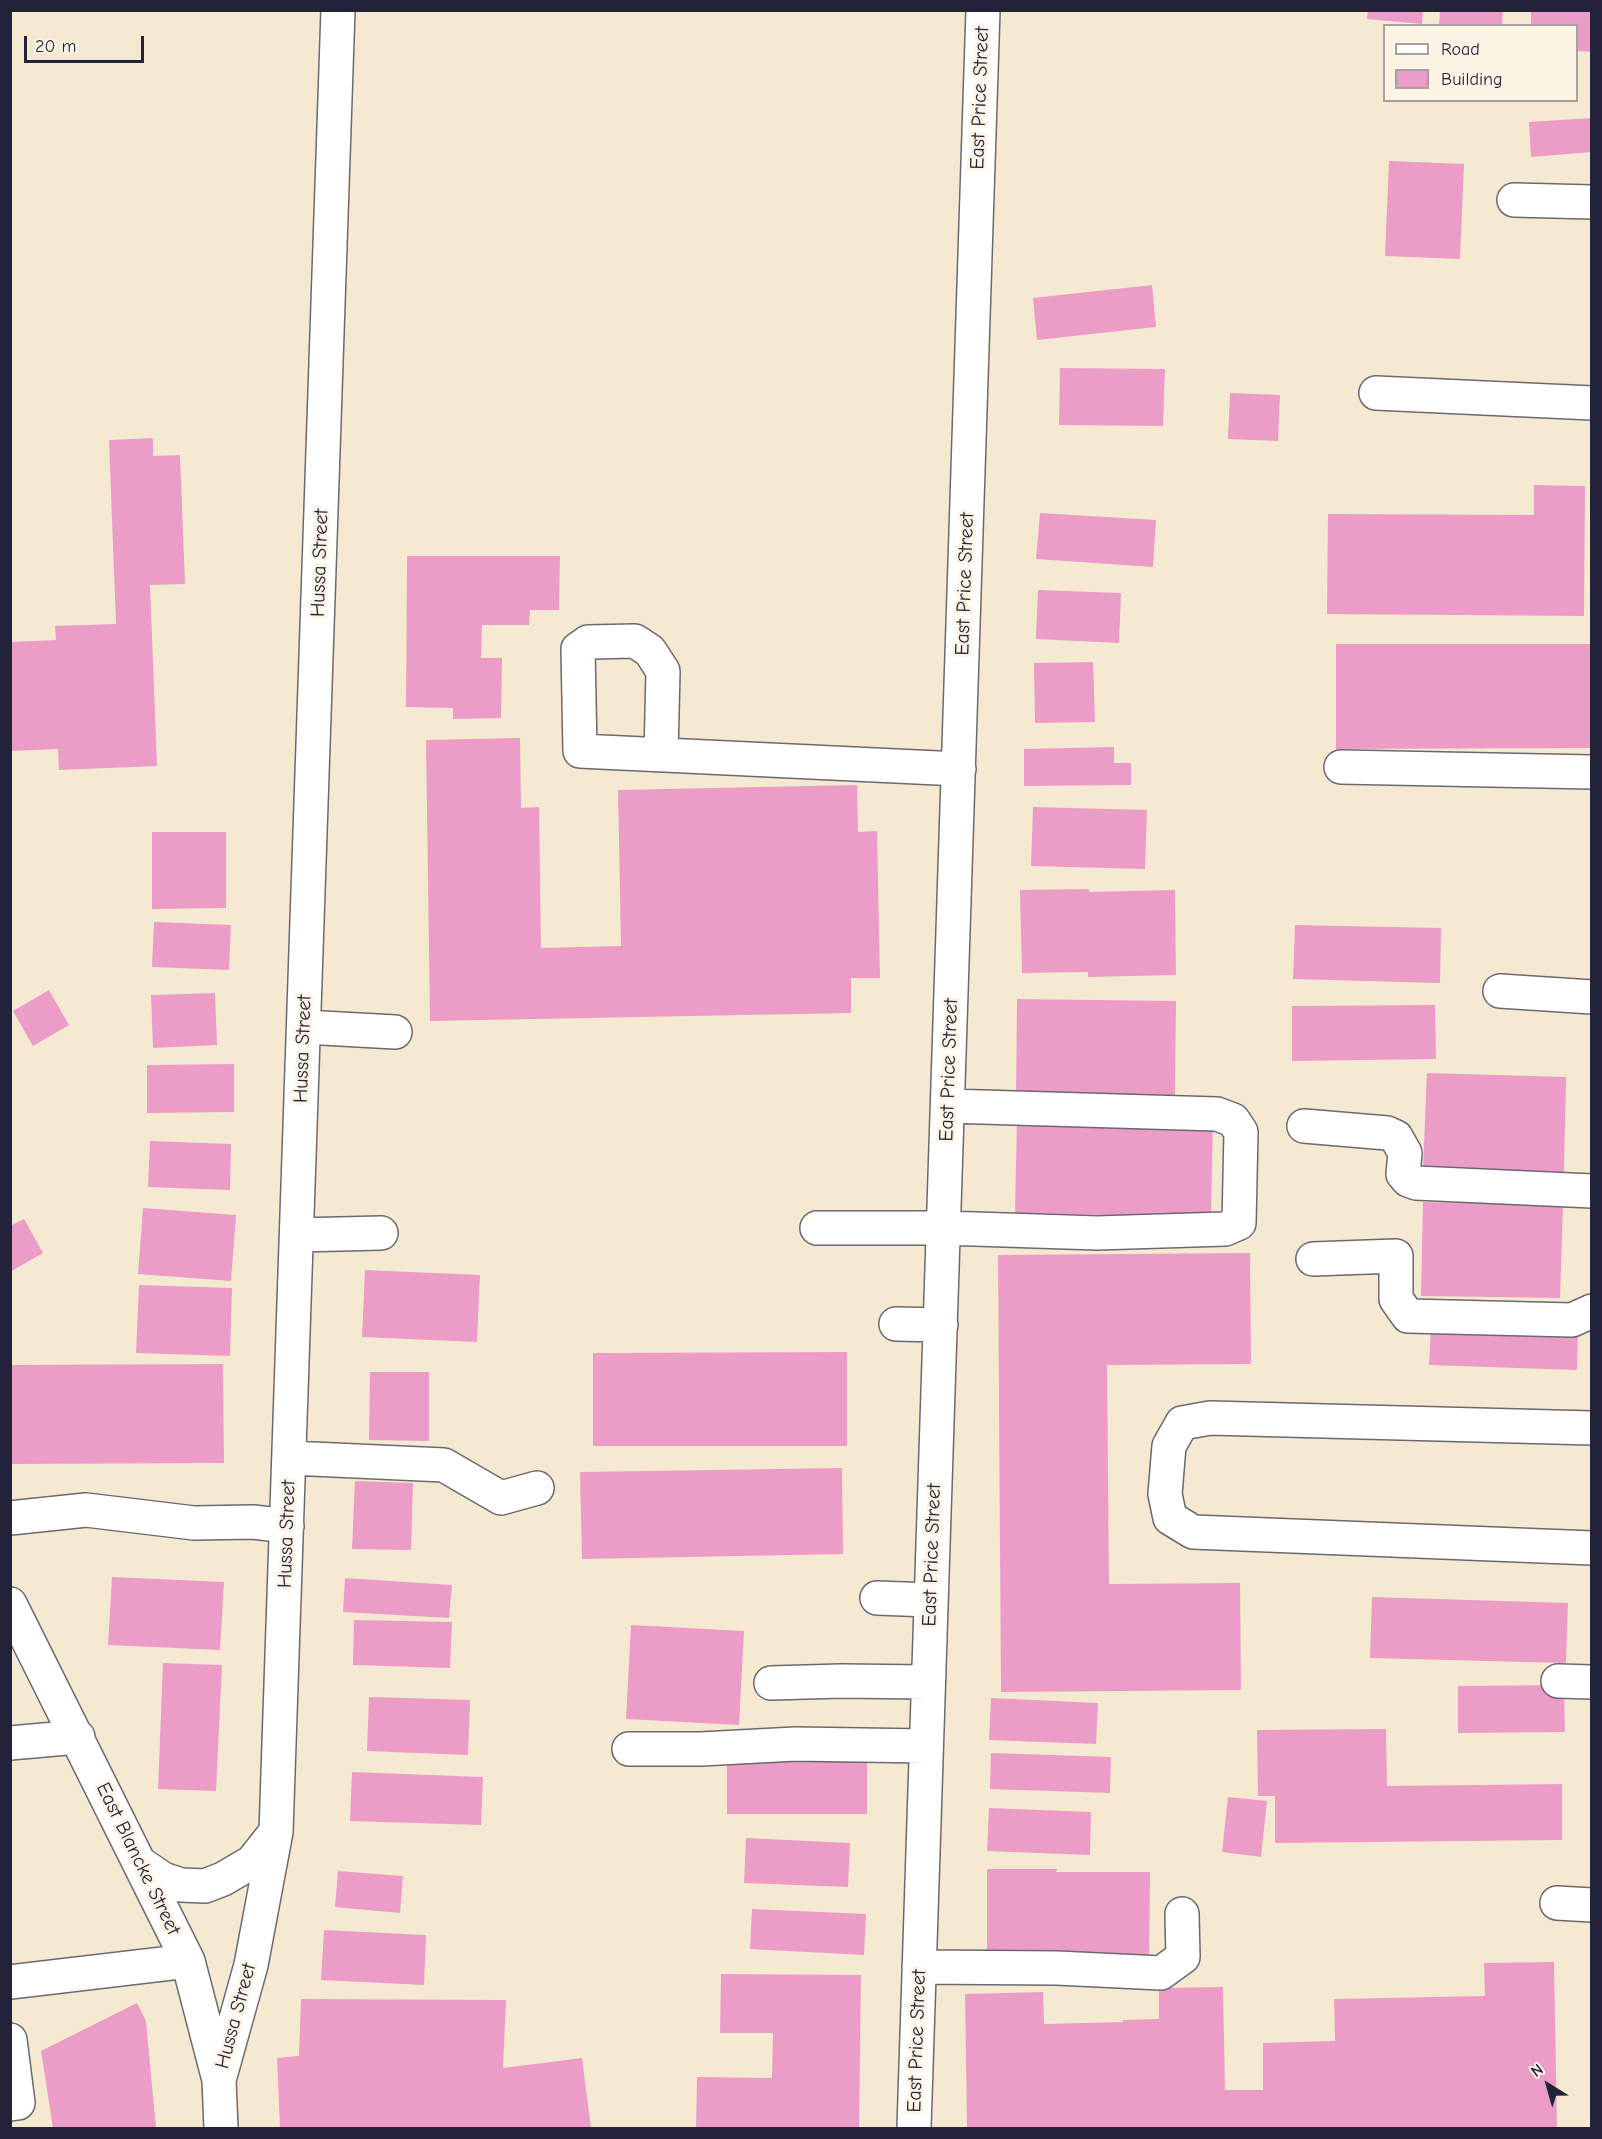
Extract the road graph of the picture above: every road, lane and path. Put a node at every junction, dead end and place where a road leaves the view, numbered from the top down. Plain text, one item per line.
1 (338, 10) edge
2 (983, 10) edge
3 (1514, 200) dead end
4 (1592, 201) edge
5 (1376, 393) dead end
6 (1592, 403) edge
7 (662, 755) dead end
8 (1341, 767) dead end
9 (959, 769) junction
10 (1592, 772) edge
11 (1500, 991) dead end
12 (1592, 997) edge
13 (304, 1027) junction
14 (395, 1032) dead end
15 (948, 1106) junction
16 (1304, 1126) dead end
17 (1592, 1191) edge
18 (817, 1228) dead end
19 (944, 1228) junction
20 (381, 1233) dead end
21 (298, 1235) junction
22 (1313, 1259) dead end
23 (1591, 1312) edge
24 (896, 1324) dead end
25 (941, 1325) junction
26 (1592, 1428) edge
27 (290, 1458) junction
28 (537, 1488) dead end
29 (10, 1518) edge
30 (287, 1526) junction
31 (1592, 1548) edge
32 (877, 1598) dead end
33 (930, 1600) junction
34 (10, 1604) edge
35 (1558, 1681) dead end
36 (927, 1682) junction
37 (771, 1683) dead end
38 (1592, 1683) edge
39 (78, 1737) junction
40 (10, 1743) edge
41 (926, 1746) junction
42 (630, 1749) dead end
43 (276, 1832) junction
44 (141, 1864) junction
45 (1557, 1903) dead end
46 (1592, 1905) edge
47 (1182, 1914) dead end
48 (188, 1961) junction
49 (919, 1967) junction
50 (10, 1982) edge
51 (10, 2040) edge
52 (219, 2080) junction
53 (10, 2104) edge
54 (221, 2128) edge
55 (914, 2128) edge

1 - 13 street, Hussa Street
2 - 9 street, East Price Street
3 - 4 street
5 - 6 street
7 - 9 street
8 - 10 street
9 - 15 street, East Price Street
11 - 12 street
13 - 14 street
13 - 21 street, Hussa Street
15 - 19 street, East Price Street
15 - 19 street
16 - 17 street
18 - 19 street
19 - 25 street, East Price Street
20 - 21 street
21 - 27 street, Hussa Street
22 - 23 street
24 - 25 street
25 - 33 street, East Price Street
26 - 31 street
27 - 28 street
27 - 30 street, Hussa Street
29 - 30 street
30 - 43 street, Hussa Street
32 - 33 street
33 - 36 street, East Price Street
34 - 39 street, East Blancke Street
35 - 38 street
36 - 37 street
36 - 41 street, East Price Street
39 - 40 street
39 - 44 street, East Blancke Street
41 - 42 street
41 - 49 street, East Price Street
43 - 44 street
43 - 52 street, Hussa Street
44 - 48 street, East Blancke Street
45 - 46 street
47 - 49 street
48 - 50 street
48 - 52 street, East Blancke Street
49 - 55 street, East Price Street
51 - 53 street
52 - 54 street, East Blancke Street

